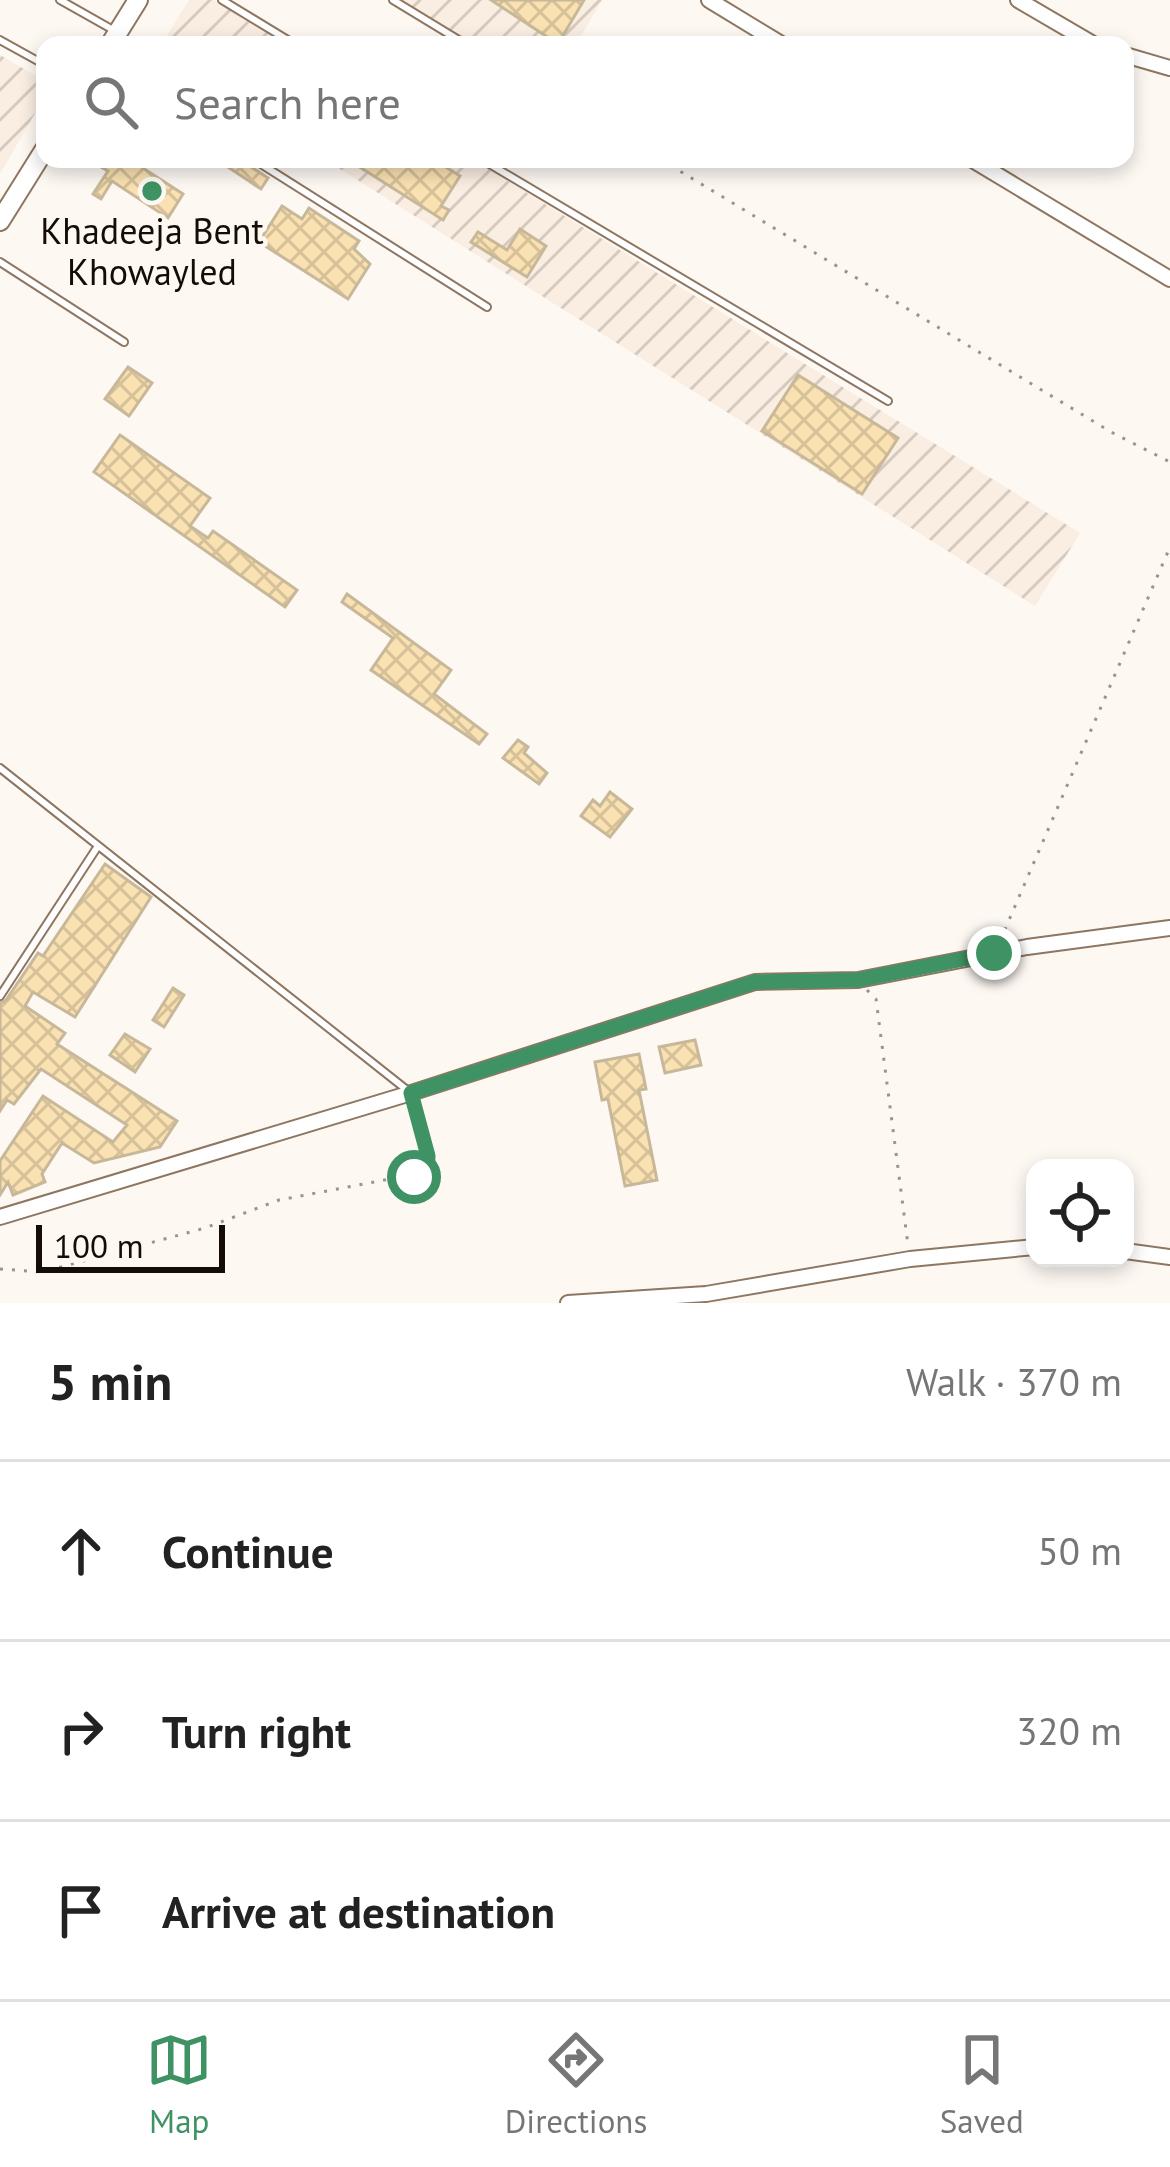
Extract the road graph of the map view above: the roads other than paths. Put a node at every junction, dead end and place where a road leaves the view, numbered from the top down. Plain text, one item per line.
1 (61, 0) edge
2 (138, 0) edge
3 (222, 0) edge
4 (393, 0) edge
5 (709, 0) edge
6 (1018, 0) edge
7 (110, 36) edge
8 (116, 36) edge
9 (281, 36) edge
10 (452, 36) edge
11 (768, 36) edge
12 (1080, 36) edge
13 (0, 40) edge
14 (1134, 58) edge
15 (36, 60) edge
16 (1170, 68) edge
17 (36, 163) edge
18 (267, 168) edge
19 (496, 168) edge
20 (986, 168) edge
21 (0, 221) edge
22 (0, 262) edge
23 (1170, 279) edge
24 (487, 308) dead end
25 (124, 342) dead end
26 (888, 401) dead end
27 (0, 768) edge
28 (98, 846) junction
29 (1170, 928) edge
30 (0, 996) edge
31 (411, 1093) junction
32 (0, 1216) edge
33 (1026, 1248) edge
34 (1134, 1252) edge
35 (1170, 1257) edge
36 (568, 1303) edge

1 - 7 lane
2 - 8 main road
3 - 9 lane
4 - 10 lane
5 - 11 street
6 - 12 street
13 - 15 lane
14 - 16 street
17 - 21 main road
18 - 24 lane
19 - 26 lane
20 - 23 street
22 - 25 lane
27 - 28 lane
28 - 30 lane
28 - 31 lane
29 - 31 street
31 - 32 street
33 - 36 street
34 - 35 street

